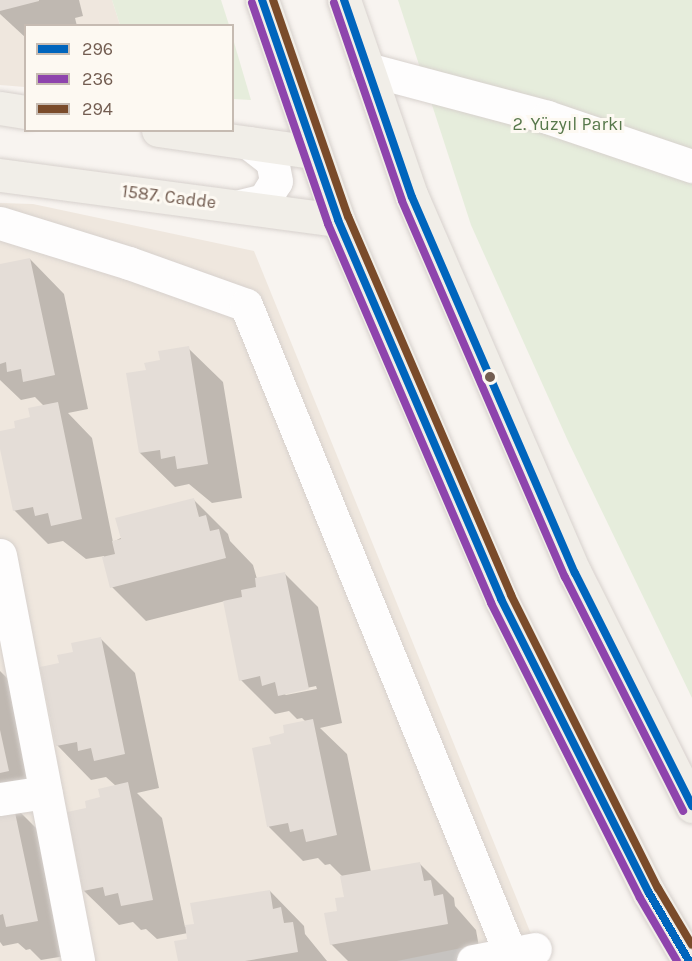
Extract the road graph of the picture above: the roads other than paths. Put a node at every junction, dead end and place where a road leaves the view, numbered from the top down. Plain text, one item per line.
1 (262, 0) edge
2 (344, 0) edge
3 (366, 69) junction
4 (0, 108) edge
5 (24, 112) edge
6 (172, 132) edge
7 (249, 143) junction
8 (313, 152) junction
9 (692, 166) edge
10 (0, 175) edge
11 (240, 206) junction
12 (338, 220) junction
13 (0, 223) edge
14 (0, 555) edge
15 (45, 792) junction
16 (0, 799) edge
17 (692, 806) edge
18 (78, 961) edge
19 (473, 961) edge
20 (689, 961) edge

1 - 8 main road
2 - 3 main road
3 - 9 street
3 - 17 main road
4 - 5 main road
6 - 7 main road
7 - 8 main road
7 - 11 street
8 - 12 main road
10 - 11 main road, 1587. Cadde
11 - 12 main road, 1587. Cadde
12 - 20 main road
13 - 19 street
14 - 15 street
15 - 16 street
15 - 18 street

